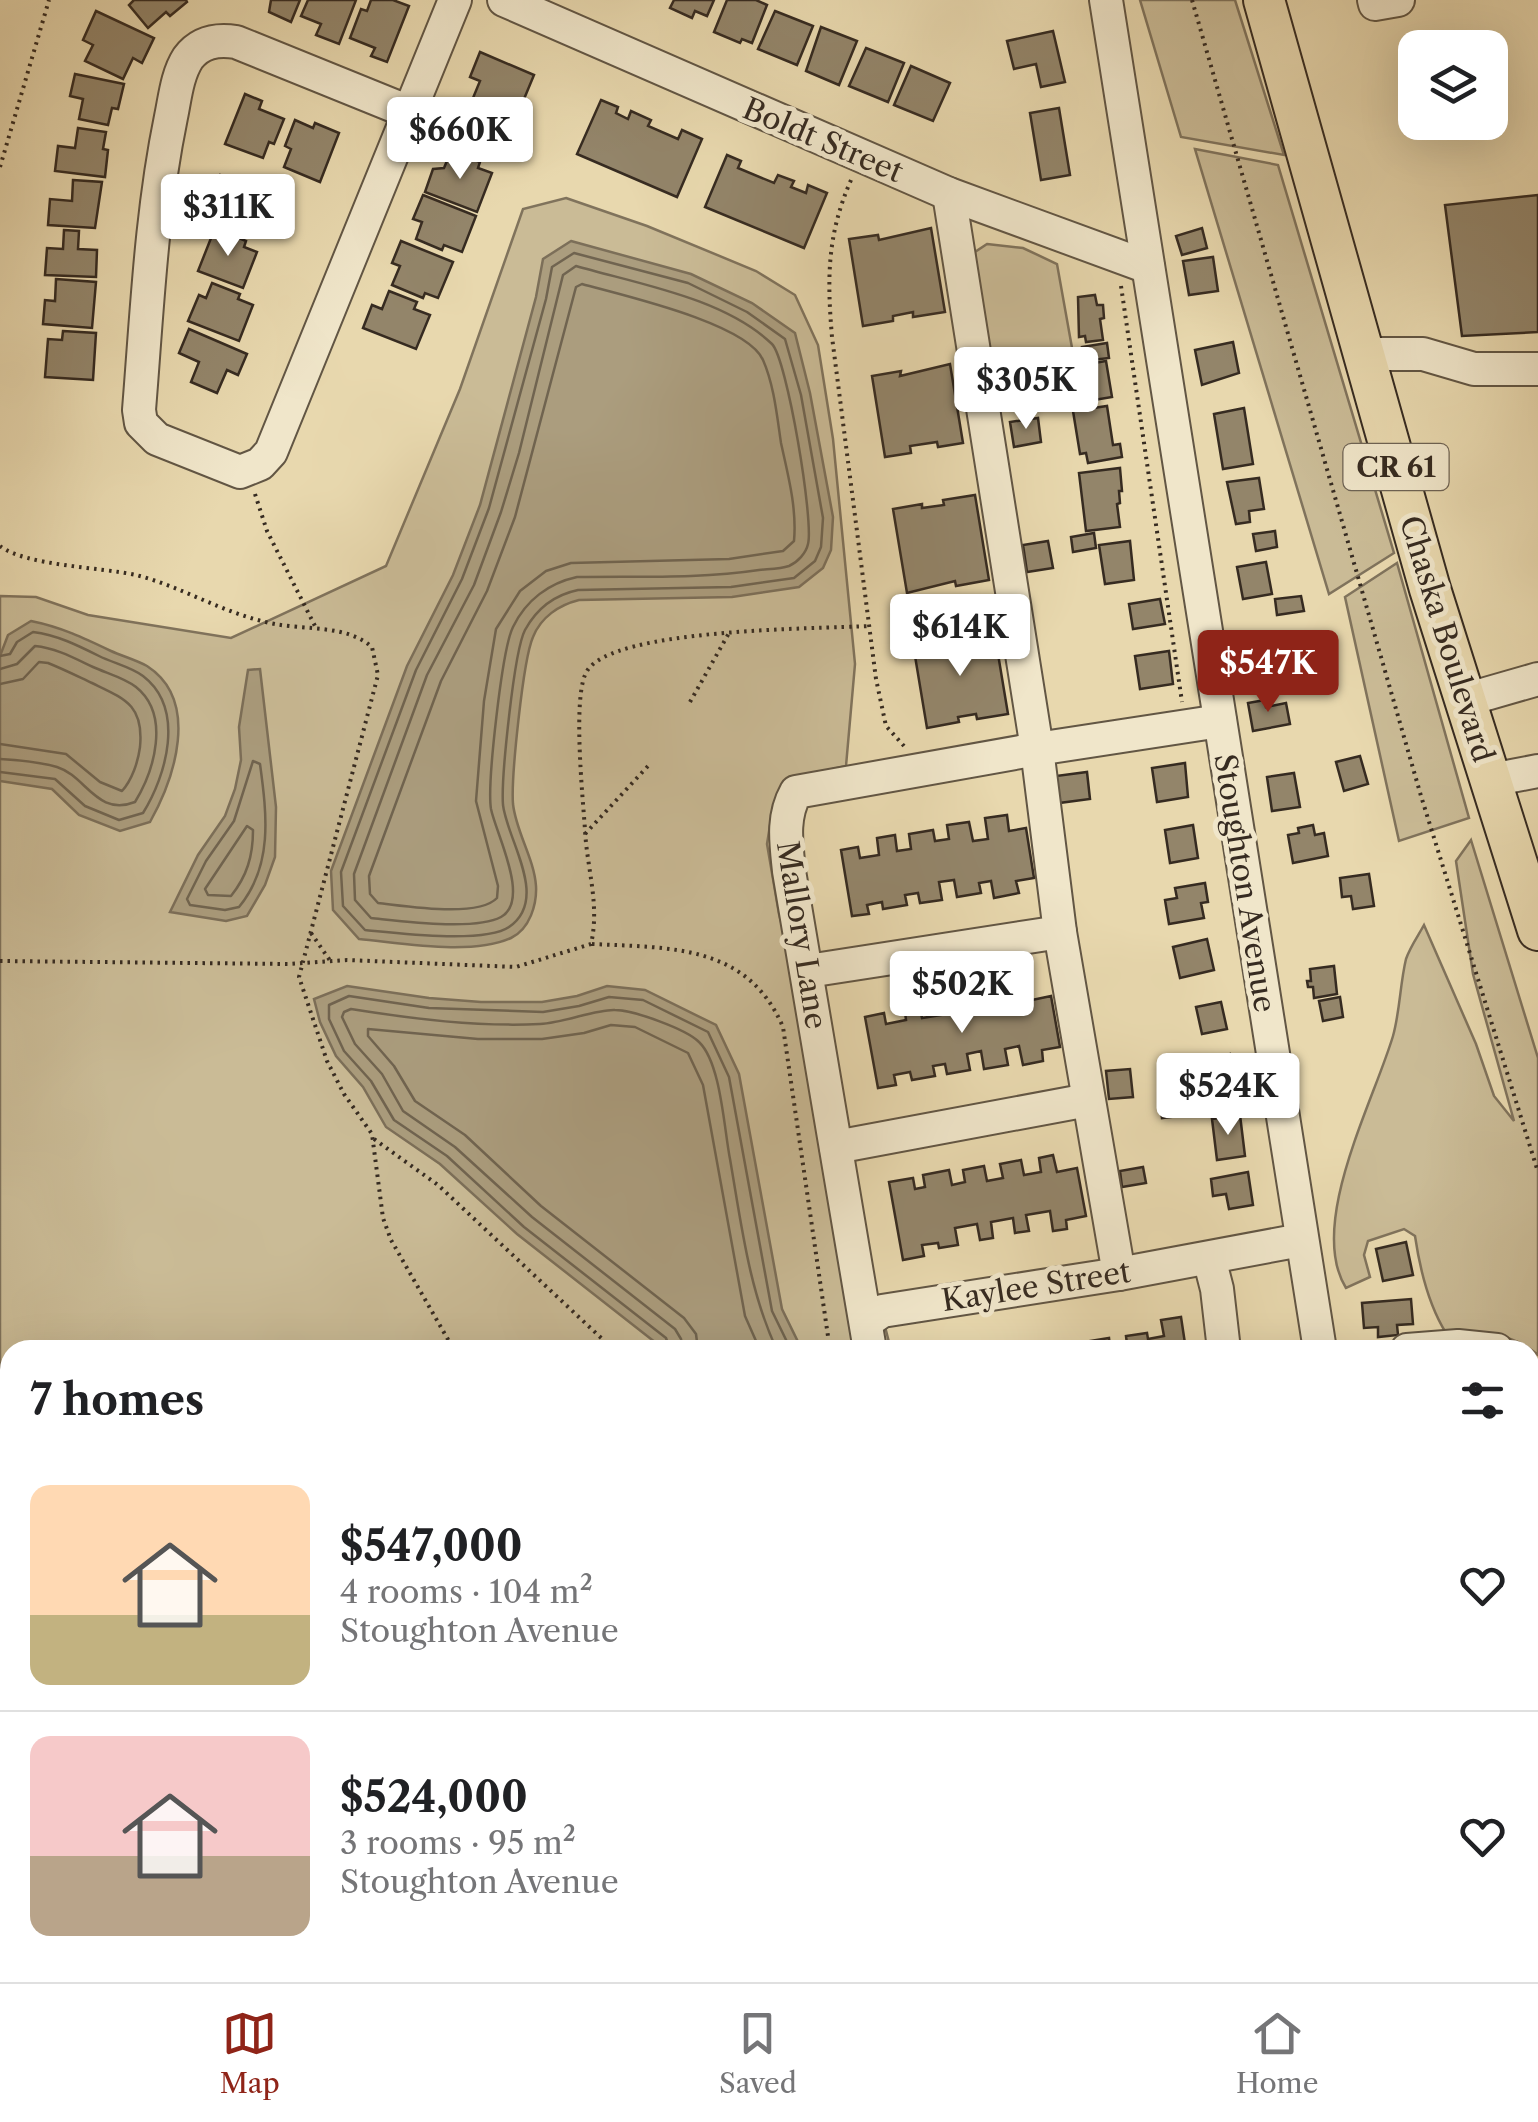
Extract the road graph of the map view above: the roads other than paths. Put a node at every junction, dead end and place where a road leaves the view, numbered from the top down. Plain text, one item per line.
1 (455, 0) edge
2 (504, 0) edge
3 (1106, 0) edge
4 (1264, 0) edge
5 (1374, 0) edge
6 (1398, 0) edge
7 (409, 112) junction
8 (949, 194) junction
9 (1148, 267) junction
10 (1364, 354) junction
11 (1538, 369) edge
12 (1538, 679) edge
13 (1465, 700) junction
14 (1220, 721) junction
15 (1038, 749) junction
16 (1538, 771) edge
17 (1491, 780) junction
18 (1538, 927) edge
19 (1060, 932) junction
20 (808, 971) junction
21 (1088, 1100) junction
22 (836, 1147) junction
23 (1300, 1240) junction
24 (1209, 1258) junction
25 (1120, 1274) junction
26 (868, 1336) edge
27 (1223, 1340) edge
28 (1318, 1340) edge

1 - 7 street
2 - 8 street, Boldt Street
3 - 9 street, Stoughton Avenue
4 - 10 main road, Chaska Boulevard / CR 61
5 - 6 street
7 - 7 street
8 - 9 street, Boldt Street
8 - 15 street
9 - 14 street, Stoughton Avenue
10 - 11 street
10 - 13 main road, Chaska Boulevard / CR 61
12 - 13 street
13 - 17 main road, Chaska Boulevard / CR 61
14 - 15 street
14 - 23 street, Stoughton Avenue
15 - 19 street
15 - 20 street, Mallory Lane
16 - 17 street
17 - 18 main road, Chaska Boulevard / CR 61
19 - 20 street
19 - 21 street
20 - 22 street, Mallory Lane
21 - 22 street
21 - 25 street
22 - 26 street, Mallory Lane
23 - 24 street, Kaylee Street
23 - 28 street, Stoughton Avenue
24 - 25 street, Kaylee Street
24 - 27 street
25 - 26 street, Kaylee Street

